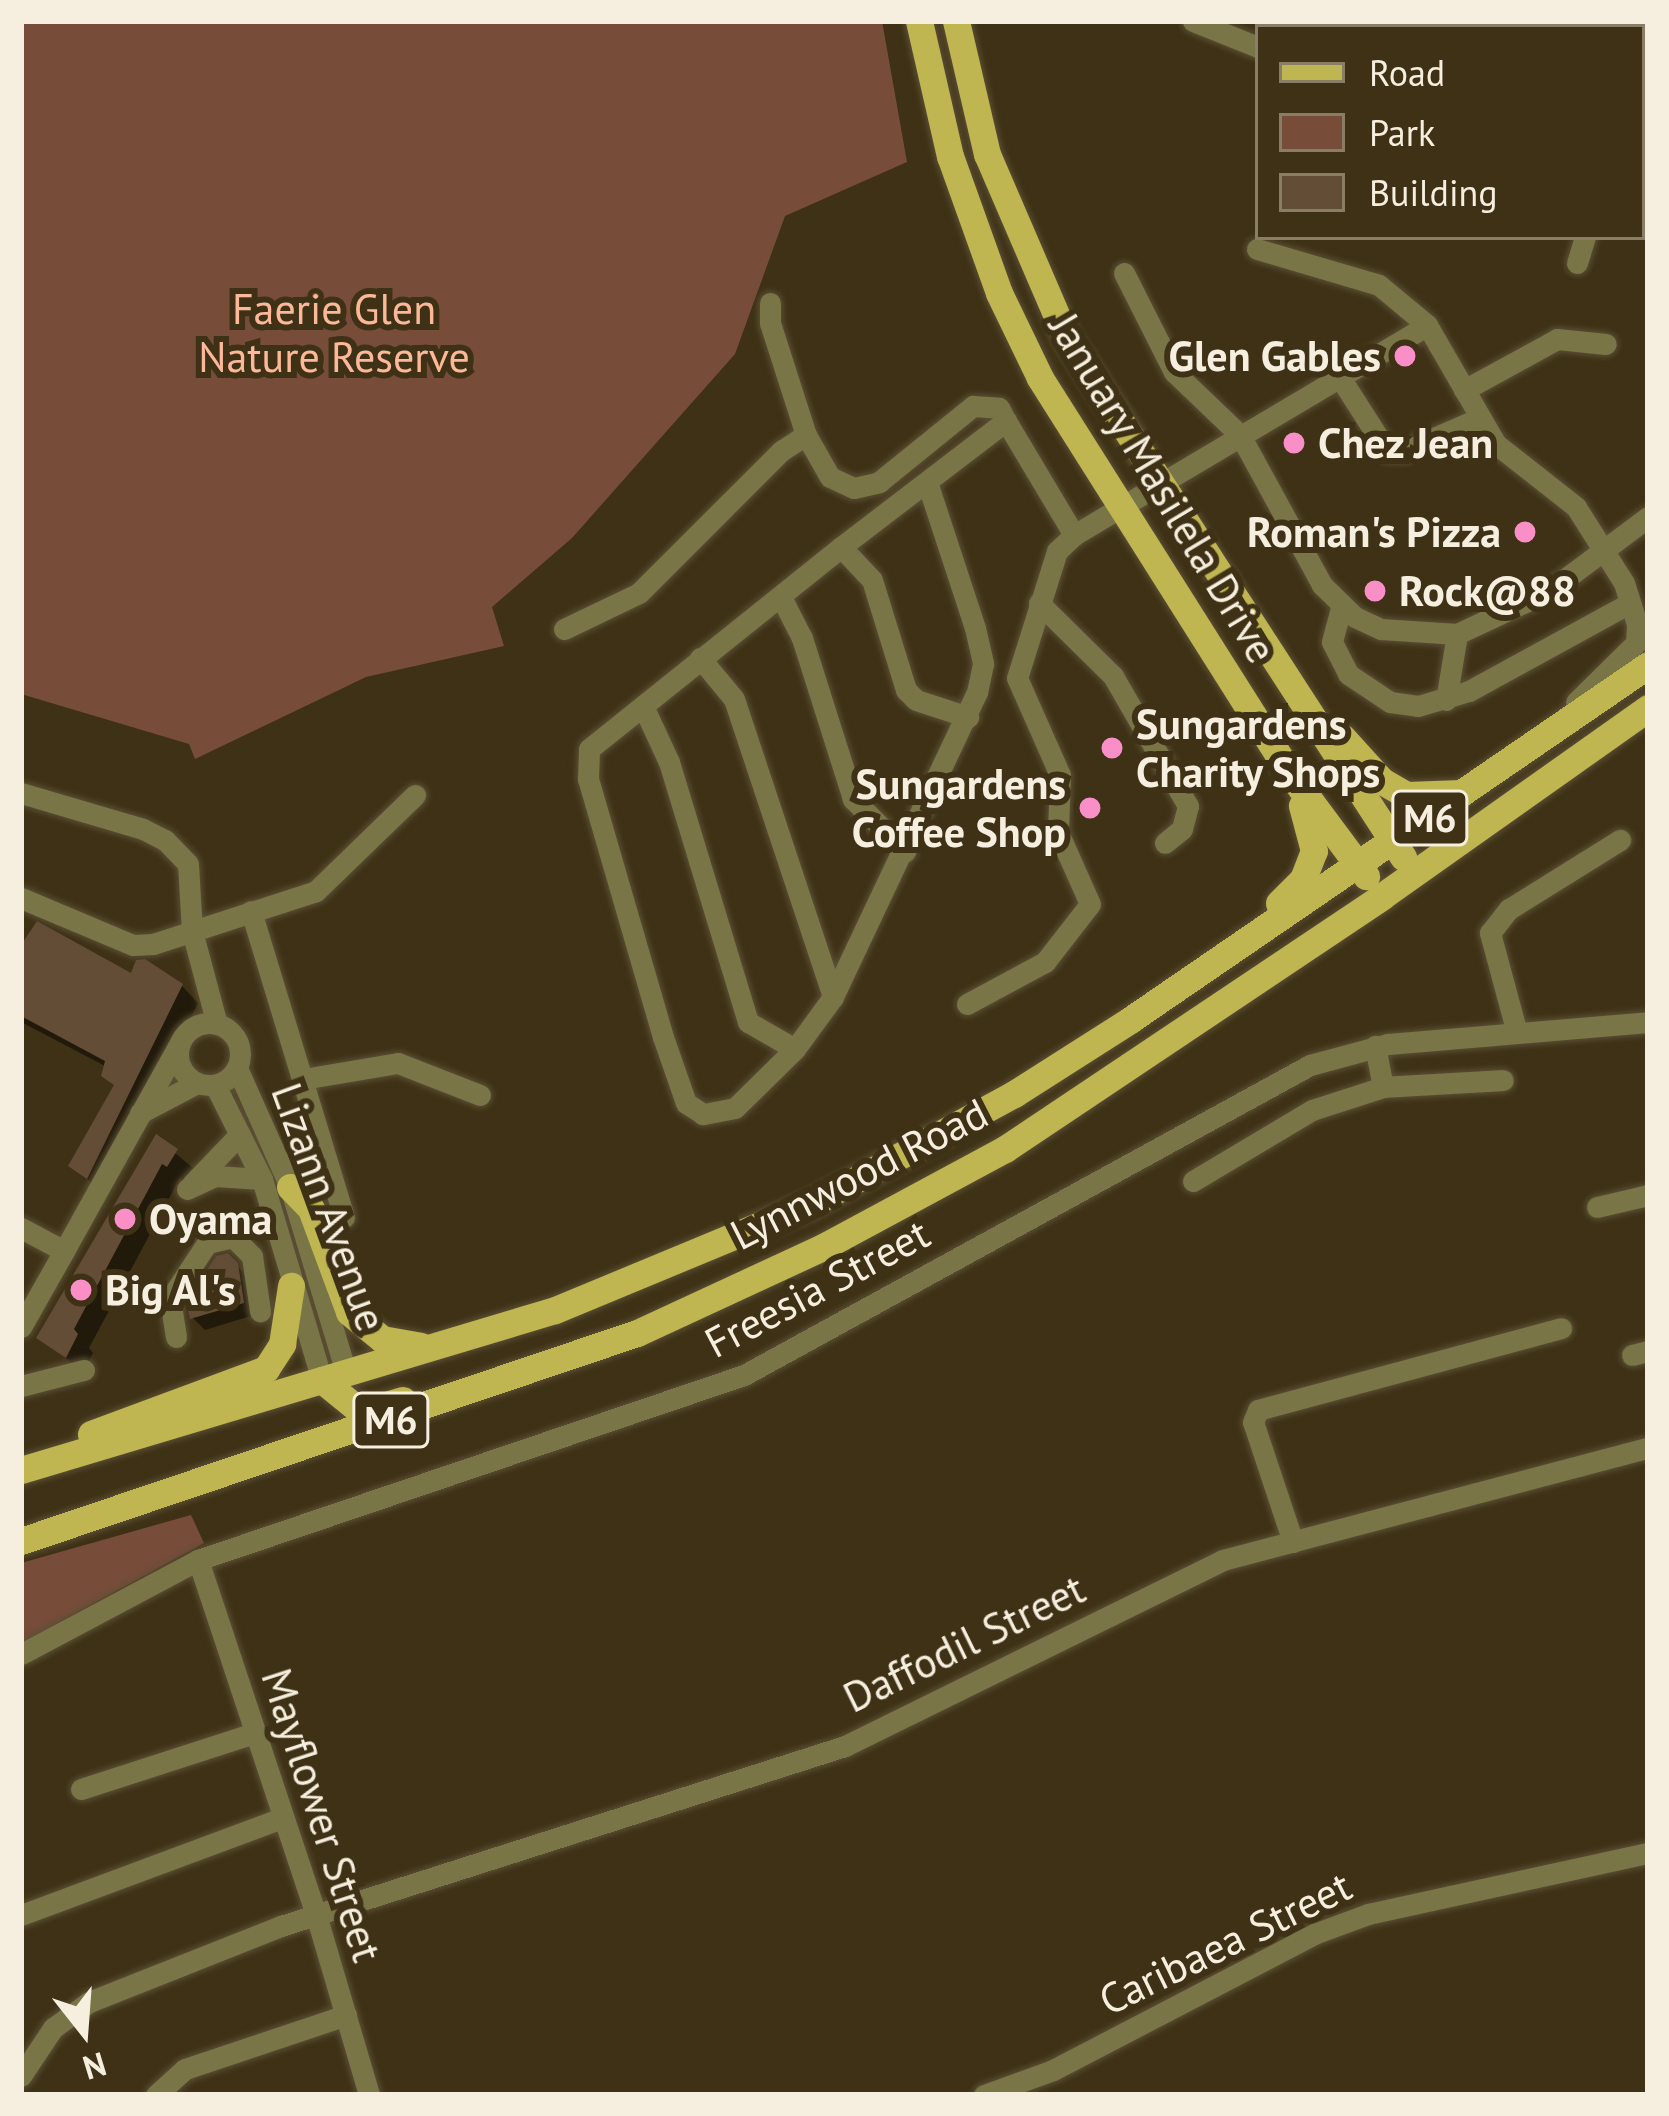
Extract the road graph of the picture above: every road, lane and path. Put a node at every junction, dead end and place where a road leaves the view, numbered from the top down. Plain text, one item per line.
1 (919, 21) edge
2 (956, 21) edge
3 (1192, 21) edge
4 (1255, 46) edge
5 (1584, 240) edge
6 (1257, 249) dead end
7 (1577, 263) dead end
8 (1124, 273) dead end
9 (770, 303) dead end
10 (1427, 325) junction
11 (1606, 344) dead end
12 (1340, 376) junction
13 (1464, 390) junction
14 (1480, 418) junction
15 (1006, 421) junction
16 (806, 435) junction
17 (1240, 435) junction
18 (927, 482) junction
19 (1161, 488) junction
20 (1124, 510) junction
21 (1648, 517) edge
22 (1074, 535) junction
23 (841, 547) junction
24 (1602, 548) junction
25 (781, 597) junction
26 (1634, 598) edge
27 (1040, 603) junction
28 (1341, 608) junction
29 (564, 629) dead end
30 (1457, 634) junction
31 (700, 658) junction
32 (1648, 664) edge
33 (1292, 681) junction
34 (1446, 700) junction
35 (643, 706) junction
36 (1648, 708) edge
37 (968, 717) junction
38 (1497, 771) junction
39 (1291, 775) junction
40 (1469, 791) junction
41 (21, 793) edge
42 (415, 795) dead end
43 (1620, 840) dead end
44 (1394, 842) junction
45 (1166, 843) dead end
46 (905, 851) junction
47 (1357, 864) junction
48 (1412, 875) junction
49 (21, 898) edge
50 (1381, 898) junction
51 (251, 911) junction
52 (193, 931) junction
53 (1209, 966) junction
54 (201, 968) junction
55 (833, 997) junction
56 (968, 1004) dead end
57 (1648, 1022) edge
58 (218, 1024) junction
59 (1517, 1033) junction
60 (184, 1037) junction
61 (1375, 1046) junction
62 (795, 1049) junction
63 (237, 1068) junction
64 (303, 1079) junction
65 (1504, 1080) dead end
66 (206, 1084) junction
67 (1382, 1087) junction
68 (481, 1095) dead end
69 (134, 1116) junction
70 (240, 1134) junction
71 (1193, 1181) dead end
72 (276, 1183) junction
73 (1648, 1195) edge
74 (1597, 1207) dead end
75 (344, 1217) dead end
76 (21, 1228) edge
77 (64, 1251) junction
78 (754, 1278) junction
79 (291, 1286) junction
80 (260, 1311) dead end
81 (21, 1327) edge
82 (1561, 1328) dead end
83 (176, 1336) dead end
84 (426, 1346) junction
85 (85, 1370) dead end
86 (334, 1376) junction
87 (21, 1386) edge
88 (353, 1405) junction
89 (1648, 1448) edge
90 (293, 1451) junction
91 (26, 1468) edge
92 (21, 1541) edge
93 (1293, 1542) junction
94 (198, 1560) junction
95 (21, 1654) edge
96 (254, 1733) junction
97 (81, 1789) dead end
98 (282, 1818) junction
99 (1648, 1853) edge
100 (21, 1915) edge
101 (317, 1918) junction
102 (346, 2015) junction
103 (21, 2077) edge
104 (156, 2095) edge
105 (369, 2095) edge
106 (984, 2095) edge

1 - 20 main road, January Masilela Drive
2 - 19 main road, January Masilela Drive
3 - 4 street
5 - 7 street
6 - 10 street
8 - 17 street
9 - 16 street
10 - 12 street
10 - 13 street
11 - 13 street
12 - 14 street
12 - 17 street
13 - 14 street
14 - 24 street
15 - 16 street
15 - 18 street
15 - 22 street
16 - 29 street
17 - 19 street
17 - 28 street
18 - 23 street
18 - 37 street
19 - 20 street
19 - 33 main road, January Masilela Drive
20 - 22 street
20 - 39 main road, January Masilela Drive
21 - 24 street
22 - 27 street
23 - 25 street
23 - 37 street
24 - 26 street
24 - 30 street
25 - 31 street
25 - 46 street
26 - 34 street
26 - 38 street
27 - 45 street
27 - 56 street
28 - 30 street
28 - 34 street
30 - 34 street
31 - 35 street
31 - 55 street
32 - 38 main road, Lynnwood Road / M6
33 - 40 main road
33 - 44 main road, January Masilela Drive
35 - 62 street
35 - 62 street
36 - 48 main road, Lynnwood Road / M6
37 - 46 street
38 - 40 main road, Lynnwood Road / M6
39 - 47 main road, January Masilela Drive
39 - 53 main road
40 - 44 main road, Lynnwood Road / M6
41 - 52 street
42 - 51 street
43 - 59 street
44 - 47 main road, Lynnwood Road / M6
44 - 48 main road, January Masilela Drive
46 - 55 street
47 - 50 main road, January Masilela Drive
47 - 53 main road, Lynnwood Road / M6
48 - 50 main road, Lynnwood Road / M6
49 - 52 street
50 - 78 main road, Lynnwood Road / M6
51 - 52 street
51 - 64 street, Lizann Avenue
52 - 54 street
53 - 84 main road, Lynnwood Road / M6
54 - 58 street
54 - 60 street
55 - 62 street
57 - 59 street, Freesia Street
58 - 60 street
58 - 63 street
59 - 61 street, Freesia Street
60 - 66 street
60 - 69 street
61 - 67 street
61 - 94 street, Freesia Street
63 - 66 street
63 - 72 street, Lizann Avenue
64 - 68 street
64 - 75 street, Lizann Avenue
65 - 67 street
66 - 69 street
66 - 70 street, Lizann Avenue
67 - 71 street
69 - 77 street
70 - 72 street, Lizann Avenue
70 - 72 street
72 - 79 street, Lizann Avenue
72 - 84 main road
72 - 86 street, Lizann Avenue
73 - 74 street
76 - 77 street
77 - 81 street
78 - 88 main road
78 - 90 main road, Lynnwood Road / M6
79 - 86 street, Lizann Avenue
79 - 91 main road
80 - 83 street
82 - 93 street
84 - 86 main road, Lynnwood Road / M6
85 - 87 street
86 - 88 main road
86 - 91 main road, Lynnwood Road / M6
88 - 90 main road
89 - 93 street, Daffodil Street
90 - 92 main road, Lynnwood Road / M6
93 - 101 street, Daffodil Street
94 - 95 street, Freesia Street
94 - 96 street, Mayflower Street
96 - 97 street
96 - 98 street, Mayflower Street
98 - 100 street
98 - 101 street, Mayflower Street
99 - 106 street, Caribaea Street
101 - 102 street, Mayflower Street
101 - 103 street, Daffodil Street
102 - 104 street
102 - 105 street, Mayflower Street

